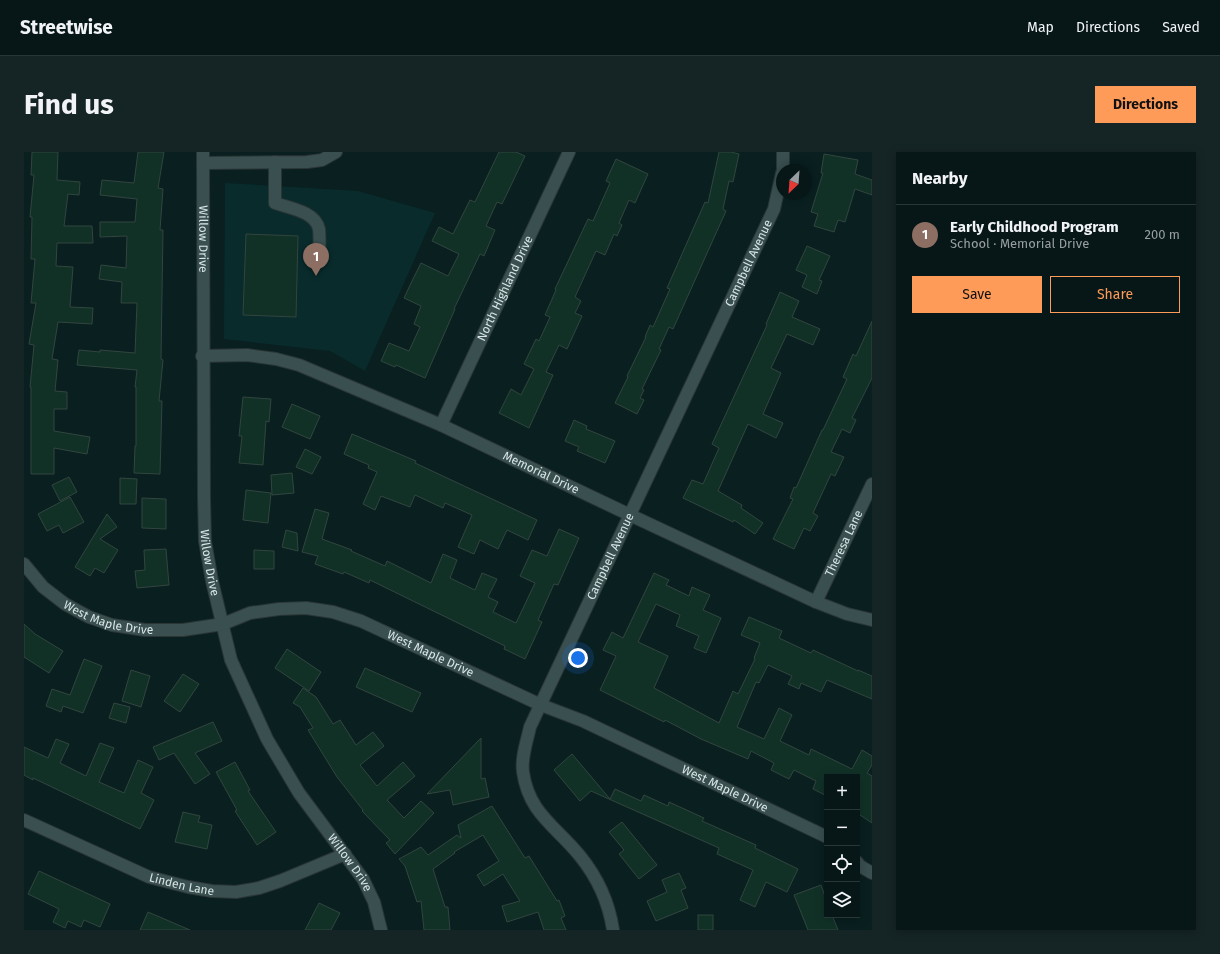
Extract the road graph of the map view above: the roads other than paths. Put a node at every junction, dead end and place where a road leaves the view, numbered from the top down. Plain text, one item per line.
1 (336, 152) edge
2 (569, 152) edge
3 (783, 152) edge
4 (203, 158) edge
5 (275, 162) junction
6 (783, 164) edge
7 (776, 200) edge
8 (320, 257) dead end
9 (202, 356) junction
10 (441, 425) junction
11 (872, 484) edge
12 (630, 515) junction
13 (25, 565) edge
14 (816, 602) junction
15 (872, 620) edge
16 (222, 624) junction
17 (541, 705) junction
18 (24, 820) edge
19 (824, 836) edge
20 (345, 854) junction
21 (860, 866) edge
22 (872, 873) edge
23 (381, 930) edge
24 (613, 930) edge

1 - 5 street
2 - 10 street, North Highland Drive
3 - 6 street
4 - 5 street
4 - 9 street, Willow Drive
5 - 8 street
7 - 12 street, Campbell Avenue
9 - 10 street, Memorial Drive
9 - 16 street, Willow Drive
10 - 12 street, Memorial Drive
11 - 14 street, Theresa Lane
12 - 14 street, Memorial Drive
12 - 17 street, Campbell Avenue
13 - 16 street, West Maple Drive
14 - 15 street, Memorial Drive
16 - 17 street, West Maple Drive
16 - 20 street, Willow Drive
17 - 19 street, West Maple Drive
17 - 24 street, Campbell Avenue
18 - 20 street, Linden Lane
20 - 23 street, Willow Drive
21 - 22 street

